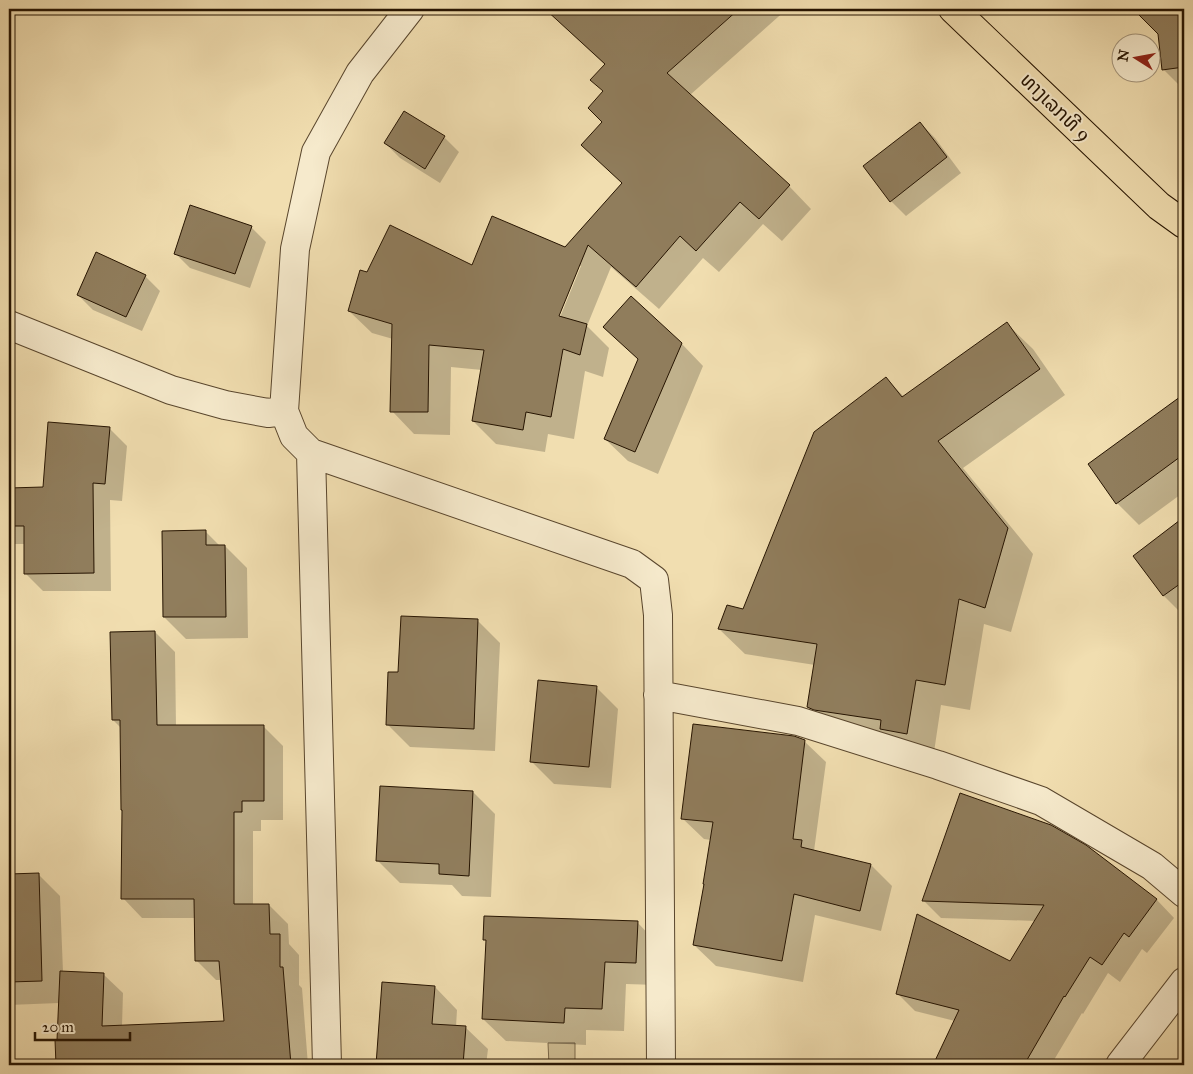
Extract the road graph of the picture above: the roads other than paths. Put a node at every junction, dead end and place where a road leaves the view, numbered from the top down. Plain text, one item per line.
1 (410, 9) edge
2 (953, 9) edge
3 (1159, 206) junction
4 (1184, 224) edge
5 (1184, 240) edge
6 (9, 325) edge
7 (284, 411) junction
8 (311, 453) junction
9 (658, 695) junction
10 (1184, 892) edge
11 (1184, 982) edge
12 (327, 1065) edge
13 (661, 1065) edge
14 (1120, 1065) edge

1 - 7 street
2 - 3 main road, ທາງເລກທີ 9
3 - 4 main road, ທາງເລກທີ 9
3 - 5 main road, ທາງເລກທີ 9
6 - 7 street
7 - 8 street
8 - 9 street
8 - 12 street
9 - 10 street
9 - 13 street
11 - 14 street

